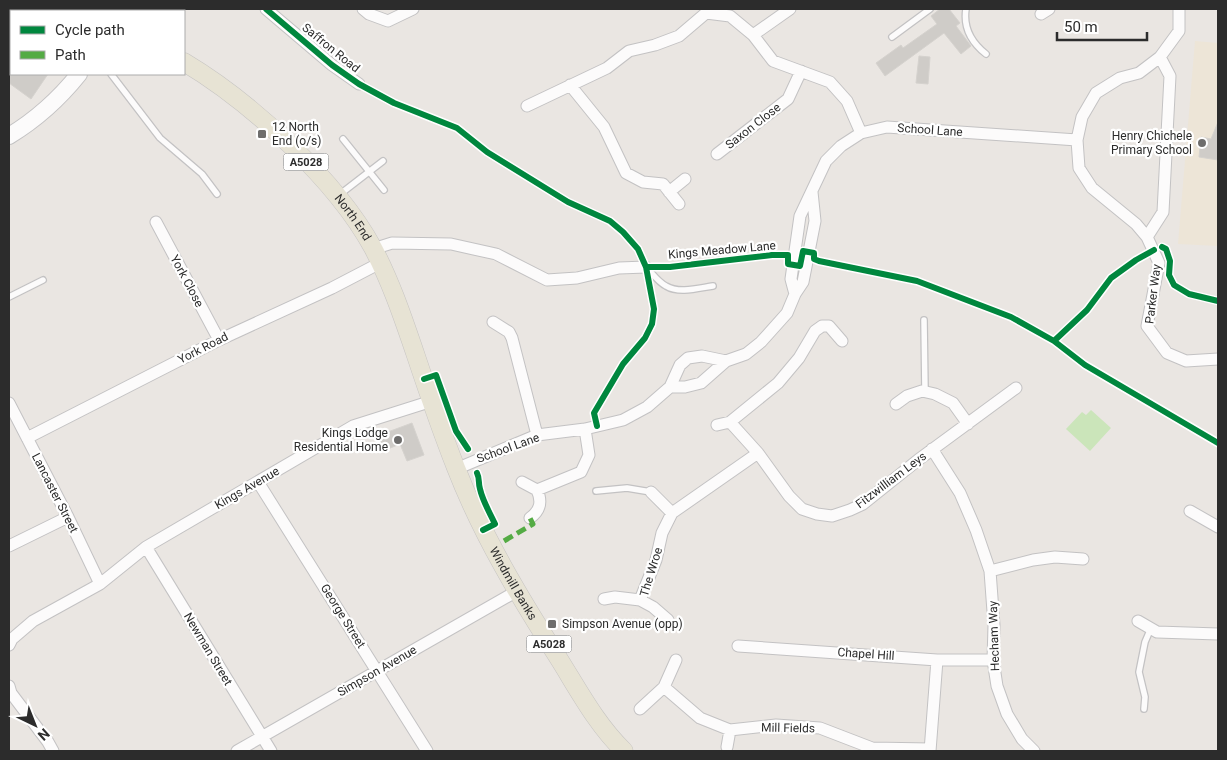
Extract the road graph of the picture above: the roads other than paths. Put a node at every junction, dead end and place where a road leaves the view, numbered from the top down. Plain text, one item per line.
1 (266, 9) edge
2 (363, 9) edge
3 (413, 9) edge
4 (790, 9) edge
5 (930, 9) edge
6 (966, 9) edge
7 (1179, 9) edge
8 (753, 35) junction
9 (892, 37) dead end
10 (986, 54) dead end
11 (1160, 57) junction
12 (185, 63) edge
13 (801, 72) junction
14 (78, 75) edge
15 (112, 75) edge
16 (359, 84) dead end
17 (570, 85) junction
18 (526, 106) dead end
19 (861, 133) junction
20 (9, 136) edge
21 (342, 139) dead end
22 (1077, 140) junction
23 (717, 154) dead end
24 (383, 161) dead end
25 (370, 173) junction
26 (685, 179) dead end
27 (384, 190) dead end
28 (669, 192) junction
29 (217, 194) dead end
30 (338, 197) junction
31 (679, 204) dead end
32 (156, 222) dead end
33 (1147, 238) junction
34 (377, 256) junction
35 (646, 267) joint
36 (43, 280) dead end
37 (713, 286) dead end
38 (9, 298) edge
39 (924, 320) dead end
40 (494, 322) dead end
41 (219, 340) junction
42 (842, 341) dead end
43 (1218, 359) edge
44 (726, 361) junction
45 (670, 387) junction
46 (1016, 388) dead end
47 (926, 392) junction
48 (432, 401) junction
49 (9, 403) edge
50 (896, 404) dead end
51 (730, 422) junction
52 (968, 424) junction
53 (717, 425) dead end
54 (585, 429) junction
55 (537, 435) junction
56 (27, 438) junction
57 (932, 449) junction
58 (758, 454) junction
59 (456, 469) junction
60 (258, 482) junction
61 (522, 482) dead end
62 (537, 490) junction
63 (596, 491) dead end
64 (651, 492) joint
65 (1190, 511) dead end
66 (672, 513) junction
67 (68, 517) junction
68 (530, 518) dead end
69 (1218, 528) edge
70 (10, 544) edge
71 (146, 547) junction
72 (1083, 559) dead end
73 (990, 571) junction
74 (100, 584) junction
75 (518, 591) junction
76 (604, 599) dead end
77 (640, 600) junction
78 (668, 620) dead end
79 (1138, 621) dead end
80 (1151, 628) junction
81 (1218, 634) edge
82 (9, 646) edge
83 (738, 646) dead end
84 (676, 660) dead end
85 (937, 660) junction
86 (993, 660) junction
87 (377, 670) junction
88 (664, 687) junction
89 (9, 693) edge
90 (640, 708) dead end
91 (1144, 709) dead end
92 (730, 730) junction
93 (262, 737) junction
94 (727, 747) dead end
95 (872, 750) edge
96 (930, 750) edge
97 (53, 751) edge
98 (237, 751) edge
99 (271, 751) edge
100 (427, 751) edge
101 (624, 751) edge
102 (1034, 751) edge

1 - 16 street, Saffron Road
2 - 3 street
4 - 8 street
5 - 9 lane
6 - 10 lane
7 - 11 street
8 - 13 street
8 - 17 street
11 - 22 street
11 - 33 street
12 - 30 main road, North End / A5028
13 - 19 street
13 - 23 street, Saxon Close
14 - 20 main road
15 - 29 lane
17 - 18 street
17 - 28 street
19 - 22 street, School Lane
19 - 44 street, School Lane
21 - 25 lane
22 - 33 street
24 - 25 lane
25 - 27 lane
25 - 30 lane
26 - 28 street
28 - 31 street
30 - 34 main road, North End / A5028
32 - 41 street, York Close
33 - 43 street, Parker Way
34 - 35 street
34 - 41 street, York Road
34 - 48 main road, North End / A5028
35 - 37 lane
36 - 38 lane
39 - 47 lane
40 - 55 street
41 - 56 street, York Road
42 - 51 street
44 - 45 street
44 - 45 street
45 - 54 street, School Lane
46 - 52 street, Fitzwilliam Leys
47 - 50 street
47 - 52 street
48 - 59 main road, Windmill Banks / A5028
48 - 60 street, Kings Avenue
49 - 56 street, Lancaster Street
51 - 53 street
51 - 58 street, Fitzwilliam Leys
52 - 57 street, Fitzwilliam Leys
54 - 55 street, School Lane
54 - 62 street
55 - 59 street, School Lane
56 - 67 street, Lancaster Street
57 - 58 street, Fitzwilliam Leys
57 - 73 street, Hecham Way
58 - 66 street
59 - 75 main road, Windmill Banks / A5028
60 - 71 street, Kings Avenue
60 - 87 street, George Street
61 - 62 street
62 - 68 street
63 - 64 lane
64 - 66 street
65 - 69 street
66 - 77 street, The Wroe
67 - 70 street
67 - 74 street, Lancaster Street
71 - 74 street, Kings Avenue
71 - 93 street, Newman Street
72 - 73 street
73 - 86 street, Hecham Way
74 - 82 street, Kings Avenue
75 - 87 street, Simpson Avenue
75 - 101 main road, Windmill Banks / A5028
76 - 77 street
77 - 78 street, The Wroe
79 - 80 street
80 - 81 street
80 - 91 lane
83 - 85 street, Chapel Hill
84 - 88 street
85 - 86 street, Chapel Hill
85 - 96 street
86 - 102 street, Hecham Way
87 - 93 street, Simpson Avenue
87 - 100 street, George Street
88 - 90 street
88 - 92 street, Mill Fields
89 - 97 street
92 - 94 street
92 - 95 street, Mill Fields
93 - 98 street, Simpson Avenue
93 - 99 street, Newman Street
95 - 96 street, Mill Fields

